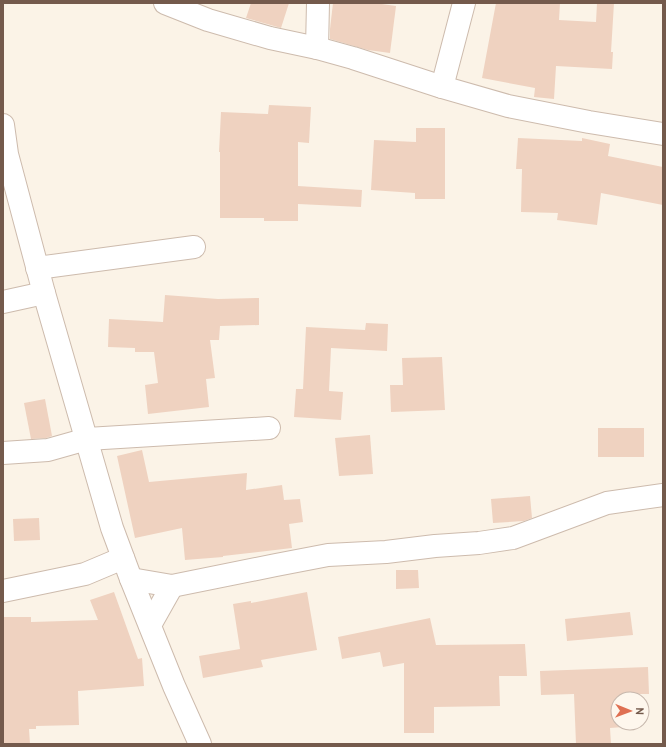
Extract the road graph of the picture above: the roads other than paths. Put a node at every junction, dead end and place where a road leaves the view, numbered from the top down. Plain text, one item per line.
1 (164, 3) edge
2 (318, 3) edge
3 (464, 3) edge
4 (318, 48) junction
5 (442, 87) junction
6 (3, 125) edge
7 (663, 134) edge
8 (194, 247) dead end
9 (37, 268) junction
10 (44, 293) junction
11 (3, 302) edge
12 (269, 428) dead end
13 (87, 439) junction
14 (3, 453) edge
15 (663, 495) edge
16 (123, 558) junction
17 (131, 579) junction
18 (172, 586) junction
19 (3, 591) edge
20 (150, 625) junction
21 (200, 744) edge

1 - 4 street
2 - 4 street
3 - 5 street
4 - 5 street
5 - 7 street
6 - 9 street
8 - 9 street
9 - 10 street
10 - 11 street
10 - 13 street
12 - 13 street
13 - 14 street
13 - 16 street
15 - 18 street
16 - 17 street
16 - 19 street
17 - 18 street
17 - 20 street
18 - 20 street
20 - 21 street

